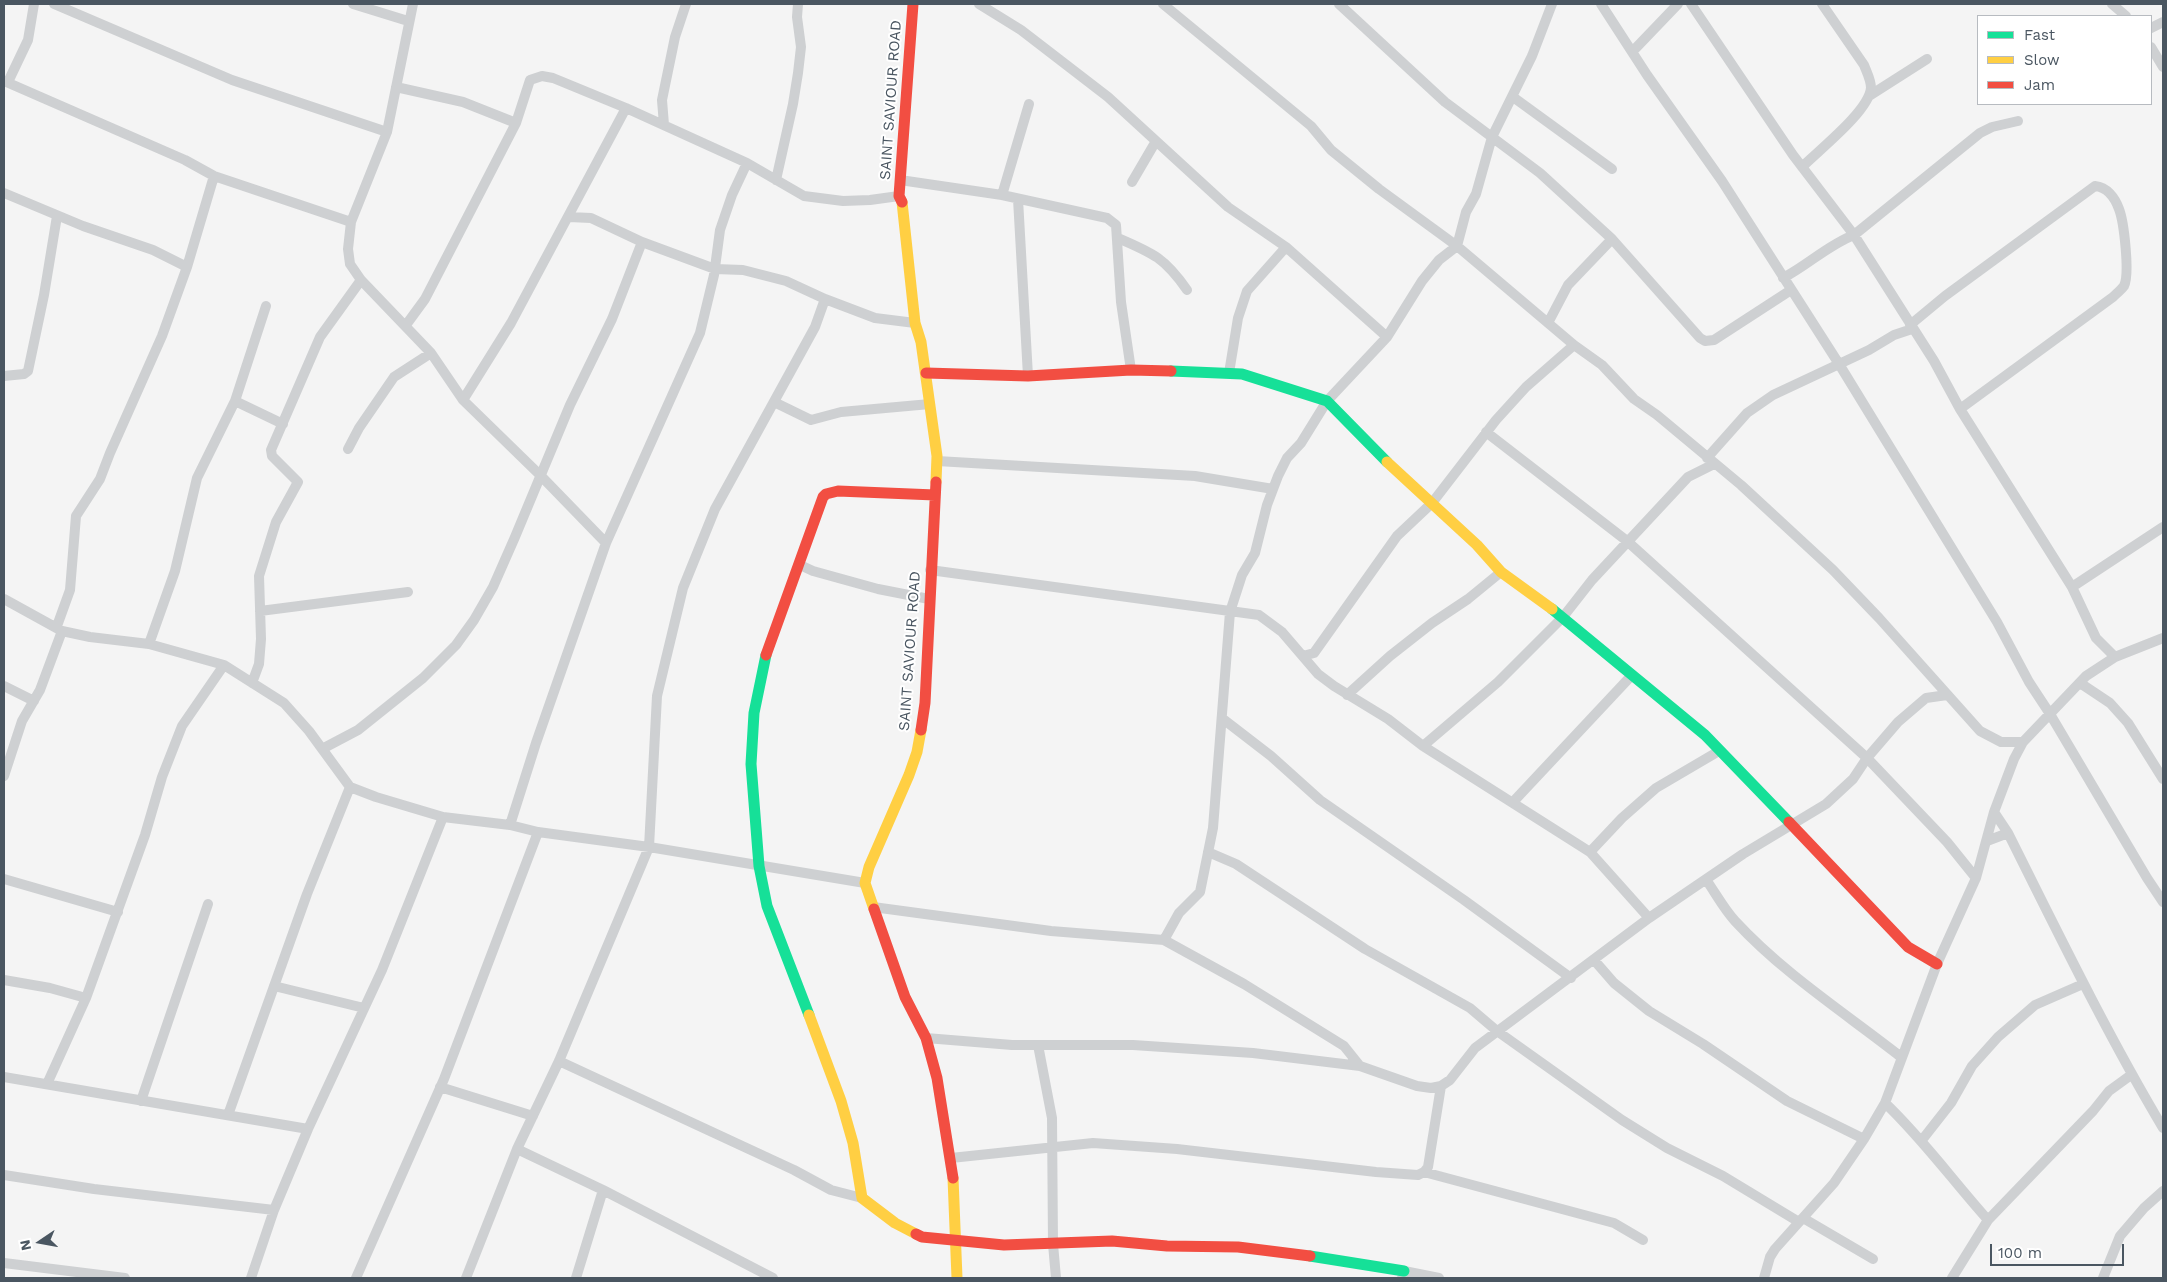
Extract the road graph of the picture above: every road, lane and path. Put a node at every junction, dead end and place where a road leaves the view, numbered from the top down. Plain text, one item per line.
1 (34, 4) edge
2 (54, 4) edge
3 (353, 4) edge
4 (413, 4) edge
5 (686, 4) edge
6 (798, 4) edge
7 (914, 4) edge
8 (979, 4) edge
9 (1163, 4) edge
10 (1339, 4) edge
11 (1552, 4) edge
12 (1601, 4) edge
13 (1678, 4) edge
14 (1691, 4) edge
15 (1822, 4) edge
16 (2112, 4) edge
17 (2125, 15) edge
18 (408, 20) junction
19 (2152, 49) edge
20 (1632, 52) junction
21 (1927, 59) dead end
22 (2163, 67) edge
23 (6, 82) edge
24 (396, 87) junction
25 (1869, 96) junction
26 (1513, 97) junction
27 (1029, 104) dead end
28 (626, 108) junction
29 (2018, 121) dead end
30 (516, 123) junction
31 (664, 124) junction
32 (388, 132) junction
33 (1492, 138) junction
34 (1156, 142) junction
35 (747, 163) junction
36 (1802, 167) junction
37 (1612, 170) dead end
38 (214, 176) junction
39 (776, 180) junction
40 (900, 180) junction
41 (1132, 182) dead end
42 (4, 193) edge
43 (1002, 195) junction
44 (899, 196) junction
45 (1018, 199) junction
46 (57, 216) junction
47 (569, 217) junction
48 (351, 222) junction
49 (1854, 235) junction
50 (1118, 238) junction
51 (1612, 239) junction
52 (642, 242) junction
53 (1457, 246) junction
54 (1286, 247) junction
55 (187, 267) junction
56 (715, 269) junction
57 (1784, 278) junction
58 (361, 280) junction
59 (1187, 290) dead end
60 (1791, 290) junction
61 (825, 299) junction
62 (266, 306) dead end
63 (915, 323) junction
64 (1548, 323) junction
65 (406, 325) junction
66 (1911, 327) junction
67 (1387, 337) junction
68 (1574, 345) junction
69 (431, 353) junction
70 (1840, 364) junction
71 (1131, 370) junction
72 (926, 373) junction
73 (1229, 373) junction
74 (4, 376) edge
75 (1028, 376) junction
76 (463, 400) junction
77 (235, 401) junction
78 (1327, 401) junction
79 (774, 402) junction
80 (930, 404) junction
81 (1960, 409) junction
82 (282, 424) junction
83 (1486, 432) junction
84 (348, 448) dead end
85 (937, 461) junction
86 (1711, 461) junction
87 (541, 476) junction
88 (1273, 489) junction
89 (935, 495) junction
90 (1432, 502) junction
91 (2163, 527) edge
92 (1627, 541) junction
93 (606, 543) junction
94 (800, 565) junction
95 (930, 570) junction
96 (1501, 572) junction
97 (2072, 587) junction
98 (408, 592) dead end
99 (929, 598) junction
100 (4, 599) edge
101 (260, 610) junction
102 (1230, 612) junction
103 (1563, 617) junction
104 (60, 628) junction
105 (2163, 638) edge
106 (149, 644) junction
107 (1303, 656) junction
108 (2116, 657) junction
109 (224, 666) junction
110 (1632, 675) junction
111 (2080, 683) junction
112 (252, 684) junction
113 (4, 686) edge
114 (1347, 695) junction
115 (1947, 695) junction
116 (34, 701) junction
117 (2050, 714) junction
118 (1223, 719) junction
119 (2001, 742) junction
120 (2023, 742) junction
121 (1423, 746) junction
122 (322, 749) junction
123 (1719, 752) junction
124 (1867, 758) junction
125 (2014, 759) junction
126 (4, 772) edge
127 (2163, 779) edge
128 (350, 786) junction
129 (1513, 802) junction
130 (1994, 812) junction
131 (443, 817) junction
132 (510, 825) junction
133 (1792, 826) junction
134 (538, 832) junction
135 (2008, 833) junction
136 (1987, 841) junction
137 (649, 847) junction
138 (1208, 852) junction
139 (1590, 852) junction
140 (759, 866) junction
141 (1976, 878) junction
142 (4, 880) edge
143 (1707, 881) junction
144 (865, 883) junction
145 (2163, 902) edge
146 (208, 904) dead end
147 (873, 907) junction
148 (118, 912) junction
149 (1649, 918) junction
150 (1164, 940) junction
151 (1594, 960) junction
152 (1937, 964) junction
153 (1570, 978) junction
154 (4, 980) edge
155 (2083, 984) junction
156 (274, 986) junction
157 (86, 998) junction
158 (364, 1008) junction
159 (1498, 1031) junction
160 (926, 1038) junction
161 (1038, 1045) junction
162 (1901, 1057) junction
163 (559, 1061) junction
164 (1360, 1066) junction
165 (2131, 1075) junction
166 (4, 1077) edge
167 (47, 1084) junction
168 (1442, 1086) junction
169 (440, 1087) junction
170 (141, 1101) junction
171 (1885, 1103) junction
172 (228, 1115) junction
173 (533, 1116) junction
174 (2163, 1128) edge
175 (308, 1129) junction
176 (1864, 1139) junction
177 (1922, 1140) junction
178 (1054, 1146) junction
179 (517, 1149) junction
180 (951, 1158) junction
181 (1424, 1172) junction
182 (4, 1175) edge
183 (603, 1190) junction
184 (2163, 1191) edge
185 (862, 1198) junction
186 (274, 1210) junction
187 (1801, 1220) junction
188 (1988, 1220) junction
189 (956, 1240) junction
190 (1642, 1240) dead end
191 (1053, 1244) junction
192 (1873, 1259) dead end
193 (4, 1263) edge
194 (752, 1273) edge
195 (1403, 1275) edge
196 (125, 1278) edge
197 (250, 1278) edge
198 (356, 1278) edge
199 (466, 1278) edge
200 (576, 1278) edge
201 (773, 1278) edge
202 (957, 1278) edge
203 (1056, 1278) edge
204 (1439, 1278) edge
205 (1764, 1278) edge
206 (1952, 1278) edge
207 (2103, 1278) edge

1 - 23 street
2 - 32 street
3 - 18 street
4 - 18 street
5 - 31 street
6 - 39 street
7 - 40 street, SAINT SAVIOUR ROAD
8 - 34 street
9 - 53 street
10 - 33 street
11 - 26 street
12 - 20 street
13 - 20 street
14 - 36 street
15 - 25 street
16 - 17 street
18 - 24 street
19 - 22 street
20 - 57 street
21 - 25 street
23 - 38 street
24 - 30 street
24 - 32 street
25 - 36 street
26 - 33 street
26 - 37 street
27 - 43 street
28 - 30 street
28 - 31 street
28 - 47 street
29 - 49 street
30 - 65 street
31 - 35 street
32 - 48 street
33 - 51 street
33 - 53 street
34 - 41 street
34 - 54 street
35 - 39 street
35 - 56 street
36 - 49 street
38 - 48 street
38 - 55 street
39 - 44 street
40 - 43 street
40 - 44 street, SAINT SAVIOUR ROAD
42 - 46 street
43 - 45 street
44 - 63 street, SAINT SAVIOUR ROAD
45 - 50 street
45 - 75 street
46 - 55 street
46 - 74 street
47 - 52 street
47 - 76 street
48 - 58 street
49 - 57 street
49 - 66 street
50 - 59 street
50 - 71 street
51 - 60 street
51 - 64 street
52 - 56 street
52 - 87 street
53 - 64 street
53 - 67 street
54 - 67 street
54 - 73 street
55 - 104 street
56 - 61 street
56 - 93 street
57 - 60 street
58 - 65 street
58 - 82 street
60 - 70 street
61 - 63 street
61 - 79 street
62 - 77 street
63 - 72 street, SAINT SAVIOUR ROAD
64 - 68 street
65 - 69 street
66 - 70 street
66 - 81 street
66 - 81 street
67 - 78 street
68 - 83 street
68 - 86 street
69 - 76 street
69 - 84 street
70 - 86 street
70 - 117 street
71 - 73 street
71 - 75 street
72 - 75 street
72 - 80 street, SAINT SAVIOUR ROAD
73 - 78 street
76 - 87 street
77 - 82 street
77 - 106 street
78 - 88 street
78 - 90 street
79 - 80 street
79 - 137 street
80 - 85 street, SAINT SAVIOUR ROAD
81 - 97 street
82 - 101 street
83 - 90 street
83 - 92 street
85 - 88 street
85 - 89 street, SAINT SAVIOUR ROAD
86 - 92 street
86 - 115 street
87 - 93 street
87 - 122 street
88 - 102 street
89 - 94 street
89 - 95 street, SAINT SAVIOUR ROAD
90 - 96 street
90 - 107 street
91 - 97 street
92 - 103 street
92 - 124 street
93 - 132 street
94 - 99 street
94 - 140 street
95 - 99 street, SAINT SAVIOUR ROAD
95 - 102 street
96 - 103 street
96 - 114 street
97 - 108 street
98 - 101 street
99 - 144 street, SAINT SAVIOUR ROAD
100 - 104 street
101 - 112 street
102 - 107 street
102 - 118 street
103 - 110 street
103 - 121 street
104 - 106 street
104 - 116 street
105 - 108 street
106 - 109 street
107 - 114 street
108 - 111 street
109 - 112 street
109 - 148 street
110 - 123 street
110 - 129 street
111 - 117 street
111 - 127 street
112 - 122 street
113 - 116 street
114 - 121 street
115 - 119 street
115 - 124 street
116 - 126 street
117 - 120 street
117 - 145 street
118 - 138 street
118 - 153 street
119 - 120 street
119 - 125 street
120 - 125 street
121 - 129 street
122 - 128 street
123 - 133 street
123 - 139 street
124 - 133 street
124 - 141 street
125 - 130 street
128 - 131 street
128 - 156 street
129 - 139 street
130 - 135 street
130 - 136 street
131 - 132 street
131 - 158 street
132 - 134 street
133 - 143 street
133 - 152 street
134 - 137 street
134 - 169 street
135 - 136 street
135 - 155 street
136 - 141 street
137 - 140 street
137 - 163 street
138 - 150 street
138 - 159 street
139 - 149 street
140 - 144 street
140 - 185 street
141 - 152 street
142 - 148 street
143 - 149 street
143 - 162 street
144 - 147 street
146 - 170 street
147 - 150 street
147 - 160 street
148 - 157 street
149 - 151 street
150 - 164 street
151 - 153 street
151 - 176 street
152 - 162 street
153 - 159 street
154 - 157 street
155 - 165 street
155 - 177 street
156 - 158 street
156 - 172 street
157 - 167 street
158 - 175 street
159 - 168 street
159 - 187 street
160 - 161 street
160 - 180 street
161 - 164 street
161 - 178 street
162 - 171 street
163 - 173 street
163 - 185 street
164 - 168 street
165 - 174 street
165 - 188 street
166 - 167 street
167 - 170 street
168 - 181 street
169 - 173 street
169 - 198 street
170 - 172 street
171 - 176 street
171 - 177 street
172 - 175 street
173 - 179 street
175 - 186 street
176 - 187 street
177 - 188 street
178 - 180 street
178 - 181 street
178 - 191 street
179 - 183 street
179 - 199 street
180 - 189 street
181 - 190 street
182 - 186 street
183 - 194 street
183 - 200 street
184 - 207 street
185 - 189 street
186 - 197 street
187 - 192 street
187 - 205 street
188 - 206 street
189 - 191 street
189 - 202 street
191 - 195 street
191 - 203 street
193 - 196 street
194 - 201 street
195 - 204 street

